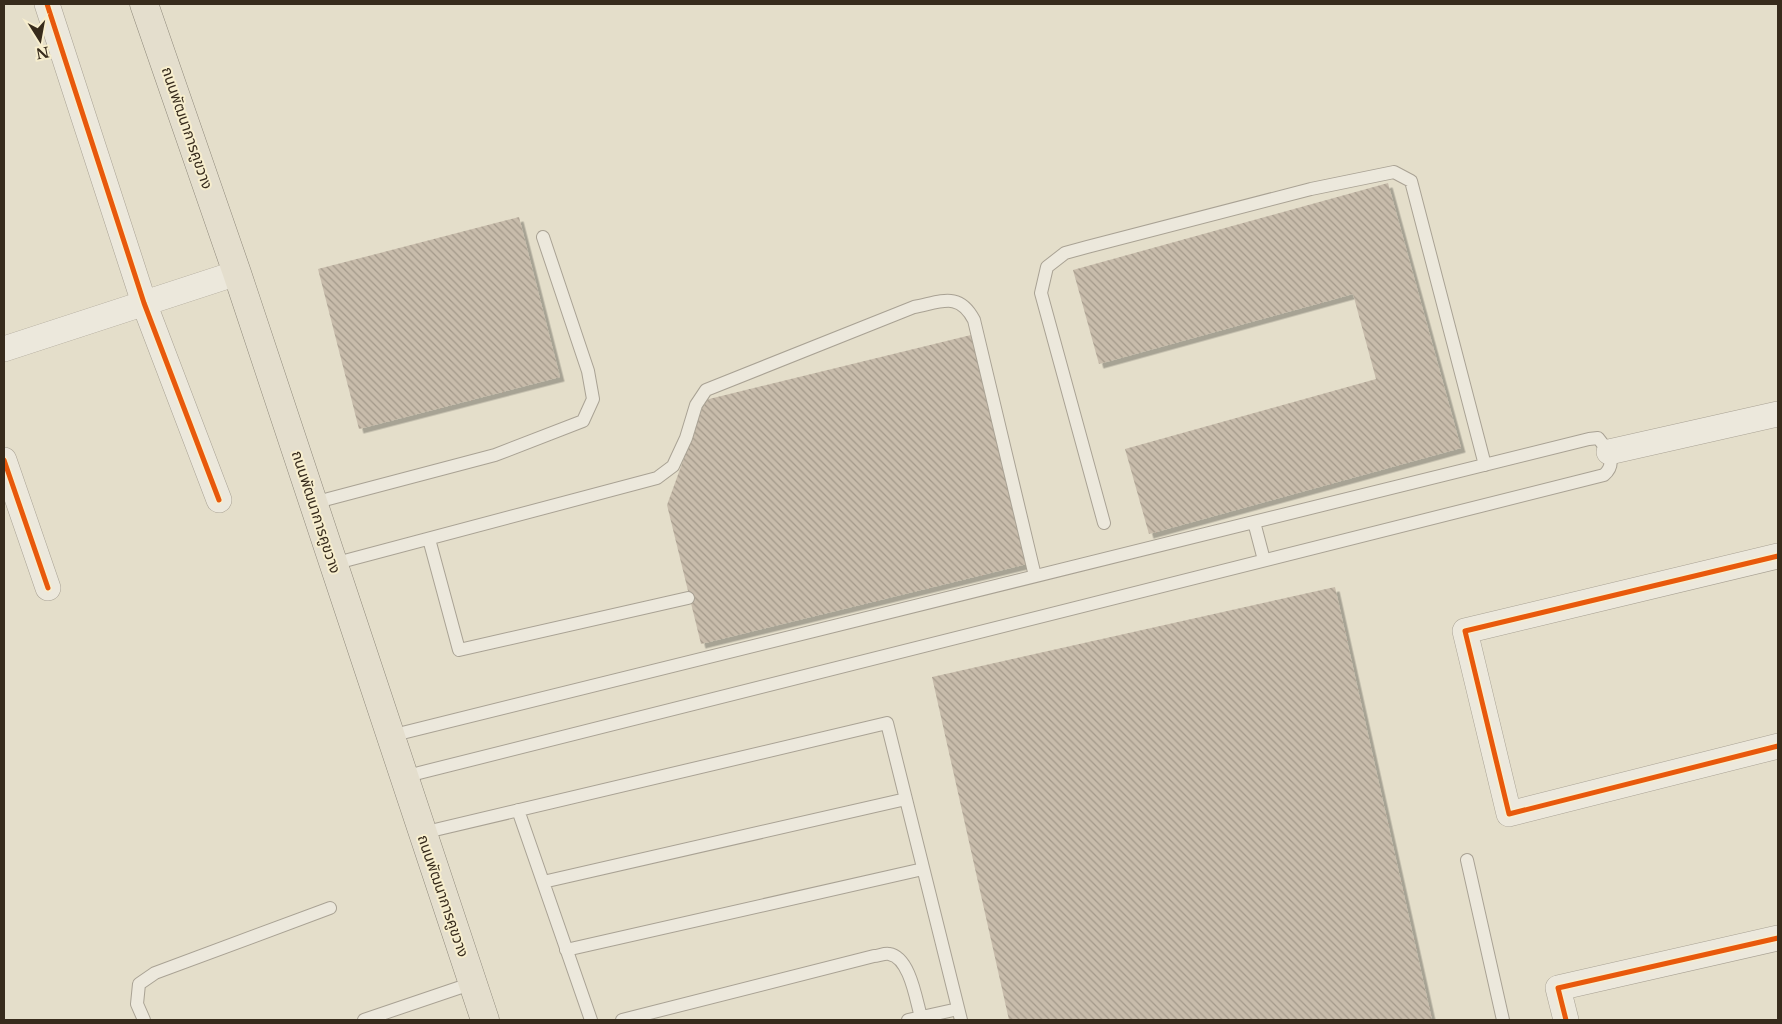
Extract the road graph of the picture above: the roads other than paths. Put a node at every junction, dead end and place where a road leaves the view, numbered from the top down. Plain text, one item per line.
1 (47, 4) edge
2 (144, 4) edge
3 (543, 237) dead end
4 (237, 273) junction
5 (144, 303) junction
6 (4, 349) edge
7 (1778, 414) edge
8 (1609, 452) junction
9 (4, 460) edge
10 (1485, 465) junction
11 (219, 500) dead end
12 (313, 503) junction
13 (1254, 522) junction
14 (1104, 523) dead end
15 (430, 538) junction
16 (1778, 556) edge
17 (1264, 560) junction
18 (333, 564) junction
19 (1035, 576) junction
20 (48, 588) dead end
21 (688, 598) dead end
22 (390, 736) junction
23 (1778, 746) edge
24 (403, 777) junction
25 (906, 799) junction
26 (518, 810) junction
27 (422, 833) junction
28 (1467, 860) dead end
29 (923, 869) junction
30 (543, 882) junction
31 (330, 908) dead end
32 (1778, 938) edge
33 (566, 950) junction
34 (472, 983) junction
35 (959, 1014) edge
36 (914, 1019) edge
37 (144, 1020) edge
38 (364, 1020) edge
39 (485, 1020) edge
40 (591, 1020) edge
41 (622, 1020) edge
42 (1502, 1020) edge
43 (1566, 1020) edge

1 - 5 street
2 - 4 main road, ถนนพัฒนาการคูขวาง
3 - 12 lane
4 - 5 street
4 - 12 main road, ถนนพัฒนาการคูขวาง
5 - 6 street
5 - 11 street
7 - 8 street
8 - 10 lane
8 - 17 lane
9 - 20 street
10 - 13 lane
10 - 14 lane
12 - 18 main road, ถนนพัฒนาการคูขวาง
13 - 17 lane
13 - 19 lane
15 - 18 lane
15 - 19 lane
15 - 21 lane
16 - 23 street
17 - 24 lane
18 - 22 main road, ถนนพัฒนาการคูขวาง
19 - 22 lane
22 - 24 main road, ถนนพัฒนาการคูขวาง
24 - 27 main road, ถนนพัฒนาการคูขวาง
25 - 26 lane
25 - 29 lane
25 - 30 lane
26 - 27 lane
26 - 30 lane
27 - 34 main road, ถนนพัฒนาการคูขวาง
28 - 42 lane
29 - 33 lane
29 - 35 lane
30 - 33 lane
31 - 37 lane
32 - 43 street
33 - 40 lane
34 - 38 lane
34 - 39 main road, ถนนพัฒนาการคูขวาง
35 - 36 lane
36 - 41 lane

